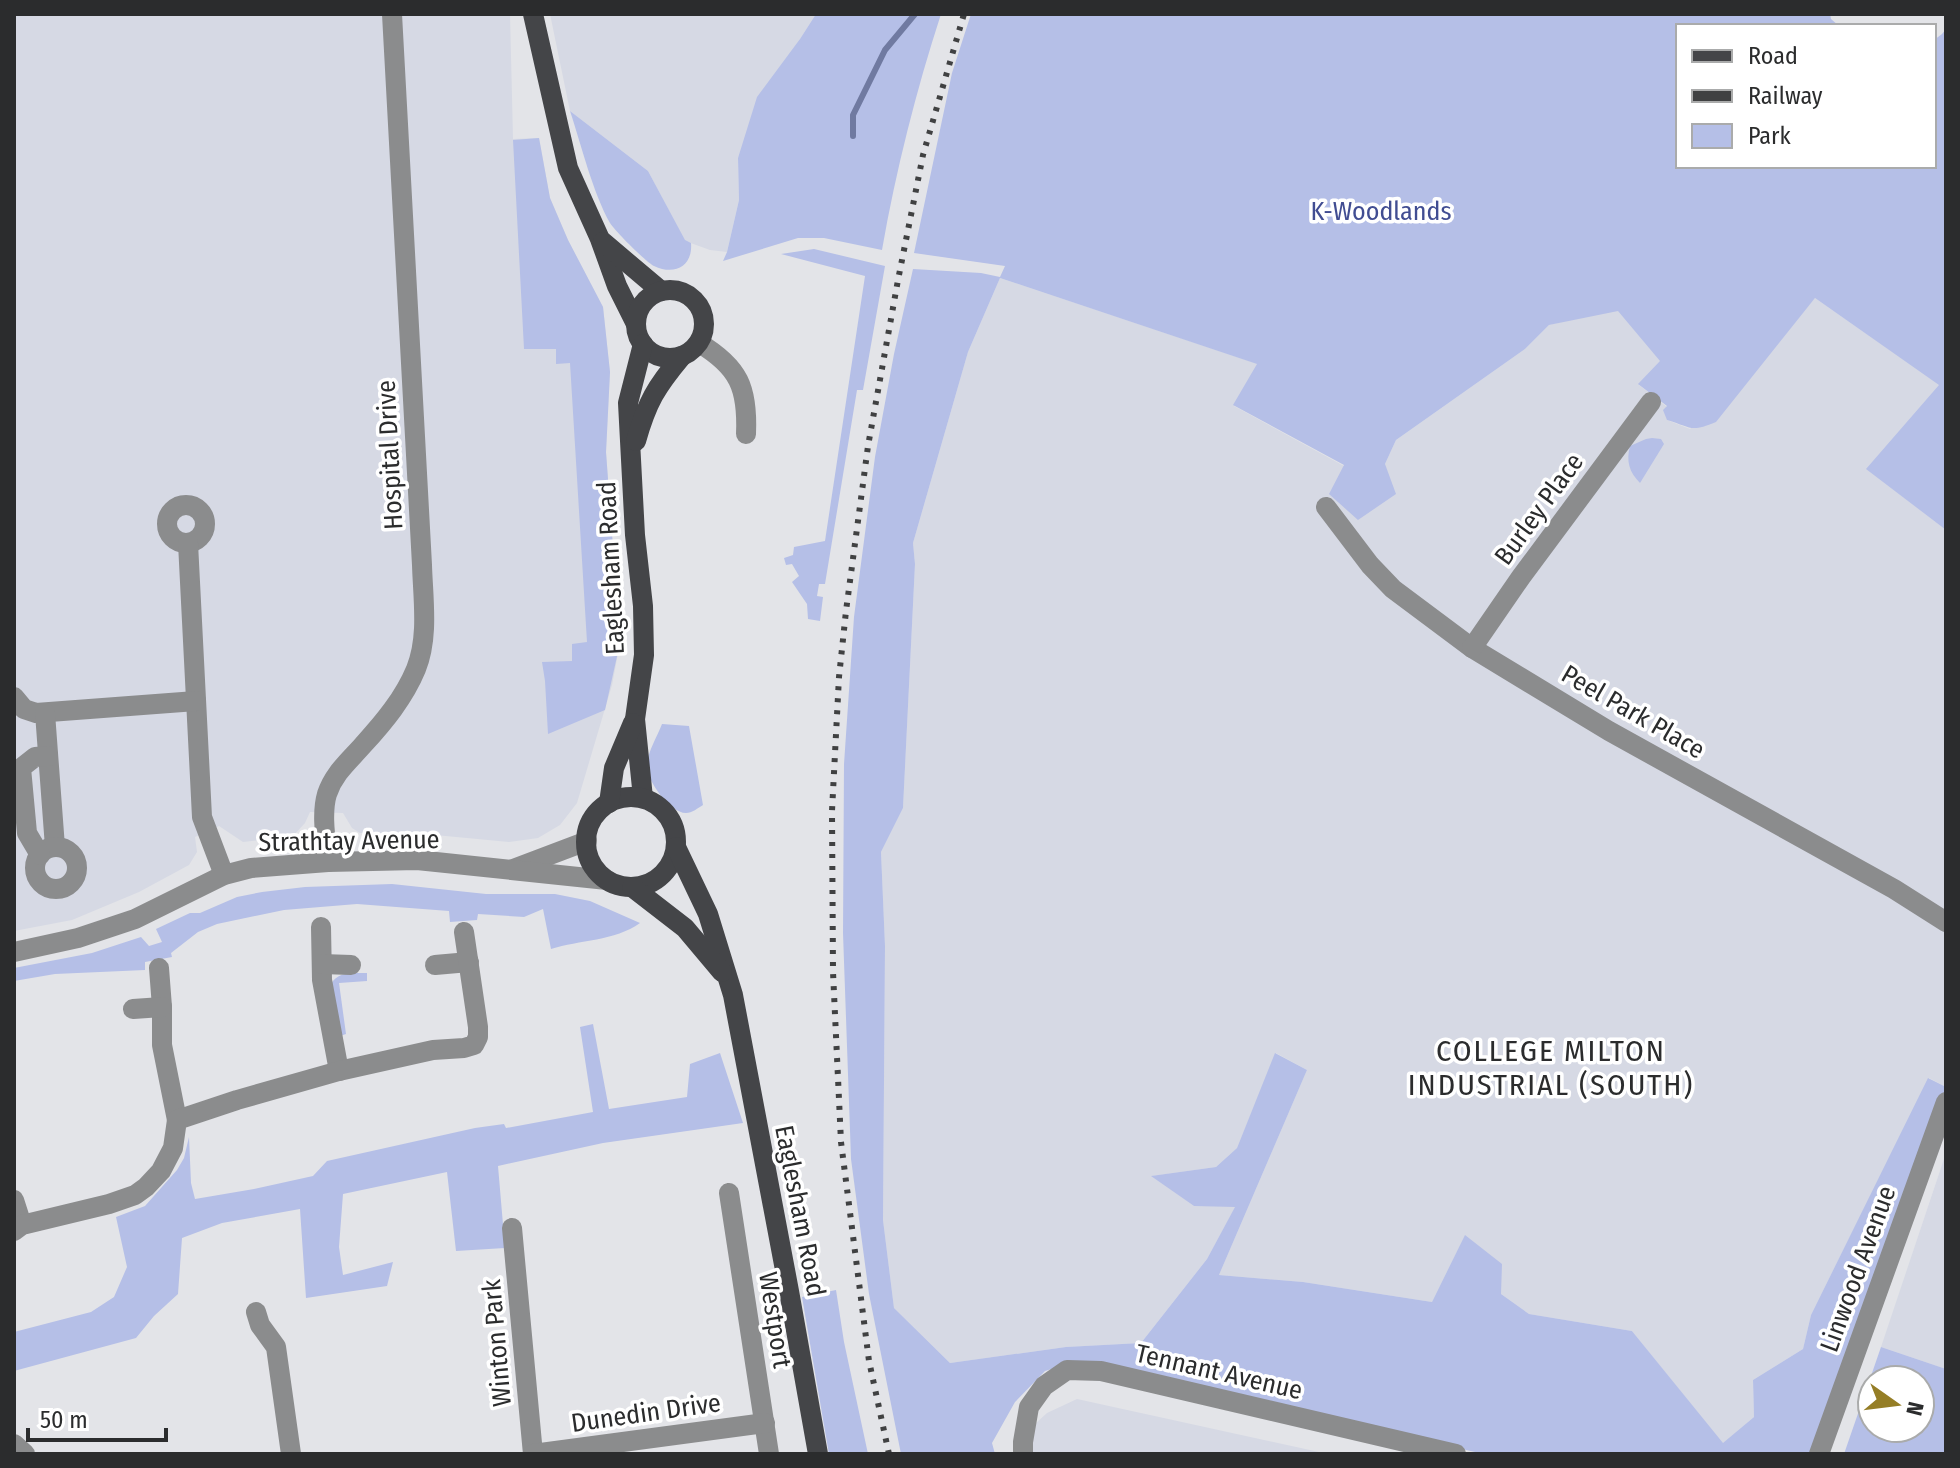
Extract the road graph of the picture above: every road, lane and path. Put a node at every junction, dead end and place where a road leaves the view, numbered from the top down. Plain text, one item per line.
1 (392, 14) edge
2 (533, 14) edge
3 (600, 239) junction
4 (661, 291) junction
5 (636, 324) junction
6 (699, 343) junction
7 (643, 344) junction
8 (682, 356) junction
9 (1651, 402) dead end
10 (746, 434) dead end
11 (631, 461) junction
12 (1326, 507) dead end
13 (188, 543) dead end
14 (1472, 648) junction
15 (14, 697) edge
16 (196, 701) junction
17 (45, 713) junction
18 (635, 719) junction
19 (643, 798) junction
20 (609, 803) junction
21 (587, 841) junction
22 (676, 847) junction
23 (47, 851) dead end
24 (328, 862) junction
25 (510, 870) junction
26 (224, 875) junction
27 (607, 880) junction
28 (632, 887) junction
29 (1946, 922) edge
30 (321, 927) dead end
31 (464, 932) dead end
32 (14, 952) edge
33 (469, 962) junction
34 (322, 964) junction
35 (351, 965) dead end
36 (435, 965) dead end
37 (159, 968) dead end
38 (728, 979) junction
39 (162, 1007) junction
40 (133, 1009) dead end
41 (339, 1071) junction
42 (1946, 1102) edge
43 (177, 1120) junction
44 (729, 1193) dead end
45 (14, 1200) edge
46 (18, 1228) edge
47 (512, 1228) dead end
48 (256, 1312) dead end
49 (765, 1423) junction
50 (14, 1444) edge
51 (25, 1454) edge
52 (291, 1454) edge
53 (533, 1454) edge
54 (769, 1454) edge
55 (818, 1454) edge
56 (1023, 1454) edge
57 (1456, 1454) edge
58 (1819, 1454) edge

1 - 24 street, Hospital Drive
2 - 3 main road
3 - 4 main road
3 - 5 main road
4 - 5 main road
4 - 6 main road
5 - 7 main road
6 - 8 main road
6 - 10 street
7 - 8 main road
7 - 11 main road, Eaglesham Road
8 - 11 main road, Eaglesham Road
9 - 14 street, Burley Place
11 - 18 main road, Eaglesham Road
12 - 14 street, Peel Park Place
13 - 16 street
14 - 29 street, Peel Park Place
15 - 17 street
16 - 17 street
16 - 26 street
17 - 23 street
18 - 19 main road, Eaglesham Road
18 - 20 main road, Eaglesham Road
19 - 20 main road
19 - 22 main road
20 - 21 main road
21 - 25 street, Strathtay Avenue
21 - 27 main road
22 - 28 main road
22 - 38 main road, Eaglesham Road
24 - 25 street, Strathtay Avenue
24 - 26 street, Strathtay Avenue
25 - 27 street, Strathtay Avenue
26 - 32 street, Strathtay Avenue
27 - 28 main road
28 - 38 main road, Eaglesham Road
30 - 34 street
31 - 33 street
33 - 36 street
33 - 41 street
34 - 35 street
34 - 41 street
37 - 39 street
38 - 55 main road, Eaglesham Road
39 - 40 street
39 - 43 street
41 - 43 street
42 - 58 street, Linwood Avenue
43 - 46 street
44 - 49 street, Westport
45 - 46 street
47 - 53 street, Winton Park
48 - 52 street
49 - 53 street, Dunedin Drive
49 - 54 street, Westport
50 - 51 street
56 - 57 street, Tennant Avenue

